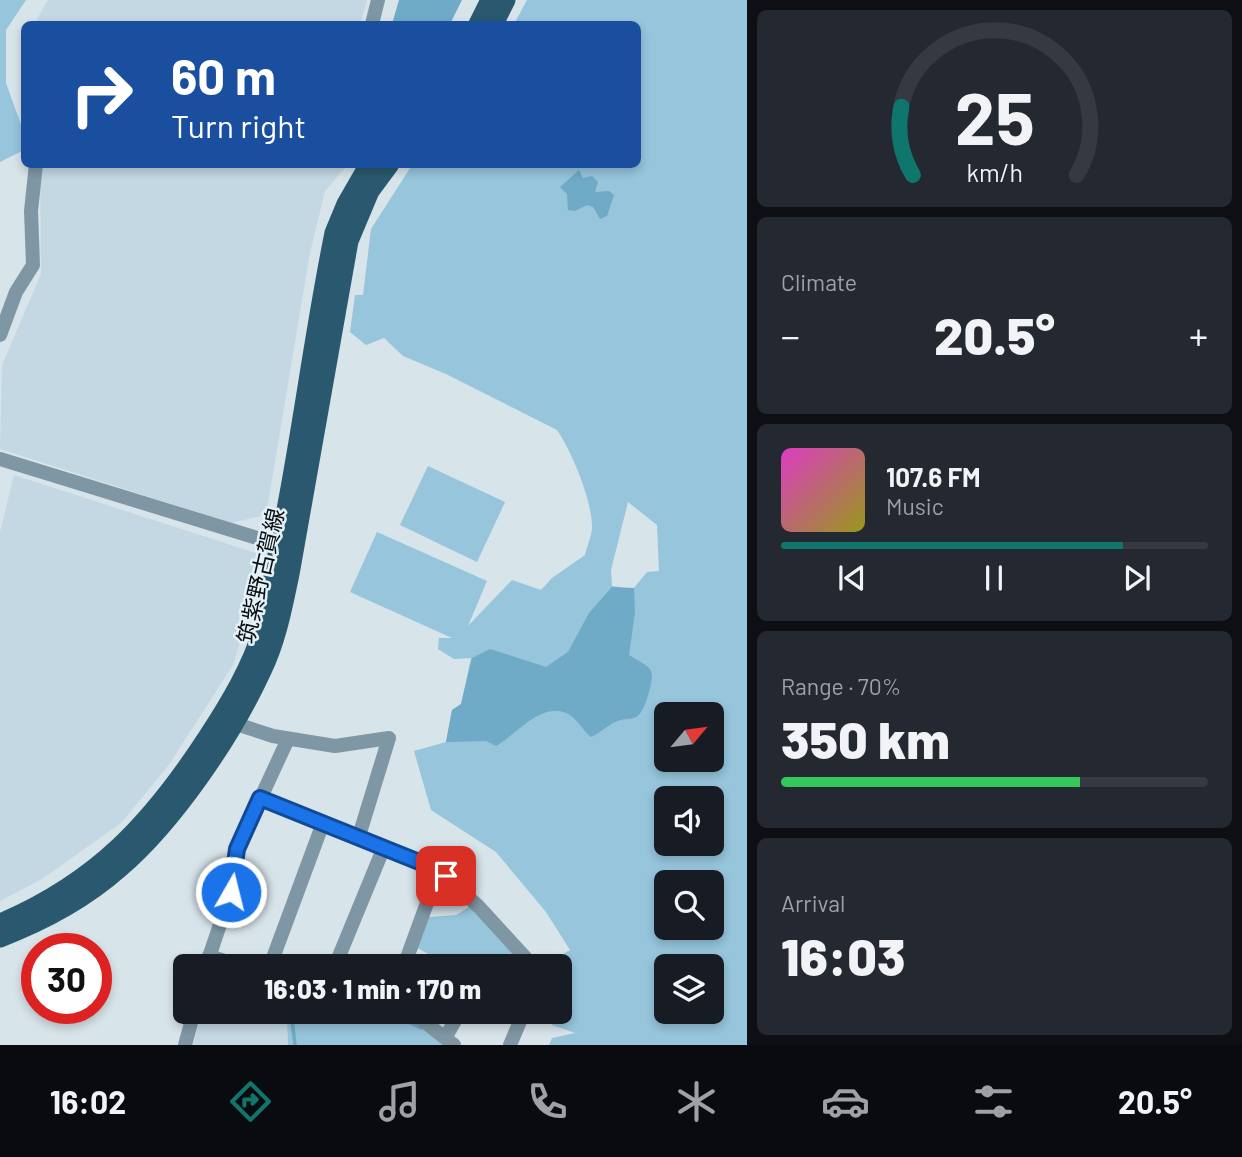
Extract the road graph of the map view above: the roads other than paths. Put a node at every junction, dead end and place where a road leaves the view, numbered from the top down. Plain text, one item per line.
1 (378, 0) edge
2 (491, 0) edge
3 (506, 0) edge
4 (373, 21) edge
5 (480, 21) edge
6 (496, 21) edge
7 (36, 168) edge
8 (367, 168) edge
9 (387, 168) edge
10 (0, 335) edge
11 (0, 459) edge
12 (280, 545) junction
13 (233, 723) junction
14 (288, 739) junction
15 (260, 798) junction
16 (323, 822) junction
17 (359, 836) junction
18 (384, 847) junction
19 (439, 870) junction
20 (0, 923) edge
21 (0, 938) edge
22 (210, 954) edge
23 (274, 954) edge
24 (340, 954) edge
25 (408, 954) edge
26 (522, 954) edge
27 (191, 1024) edge
28 (427, 1024) edge
29 (456, 1024) edge
30 (519, 1024) edge
31 (449, 1042) edge
32 (185, 1045) edge
33 (510, 1045) edge

1 - 4 street
2 - 5 main road
3 - 6 main road
7 - 10 street
8 - 12 main road, 筑紫野古賀線
9 - 13 main road, 筑紫野古賀線
11 - 12 street
12 - 20 main road, 筑紫野古賀線
13 - 14 street
13 - 21 main road, 筑紫野古賀線
14 - 15 street
14 - 17 street
15 - 16 street
15 - 22 street
16 - 17 street
16 - 23 street
17 - 18 street
18 - 19 street
18 - 24 street
19 - 25 street
19 - 26 street
27 - 32 street
28 - 31 street
29 - 31 street
30 - 33 street

